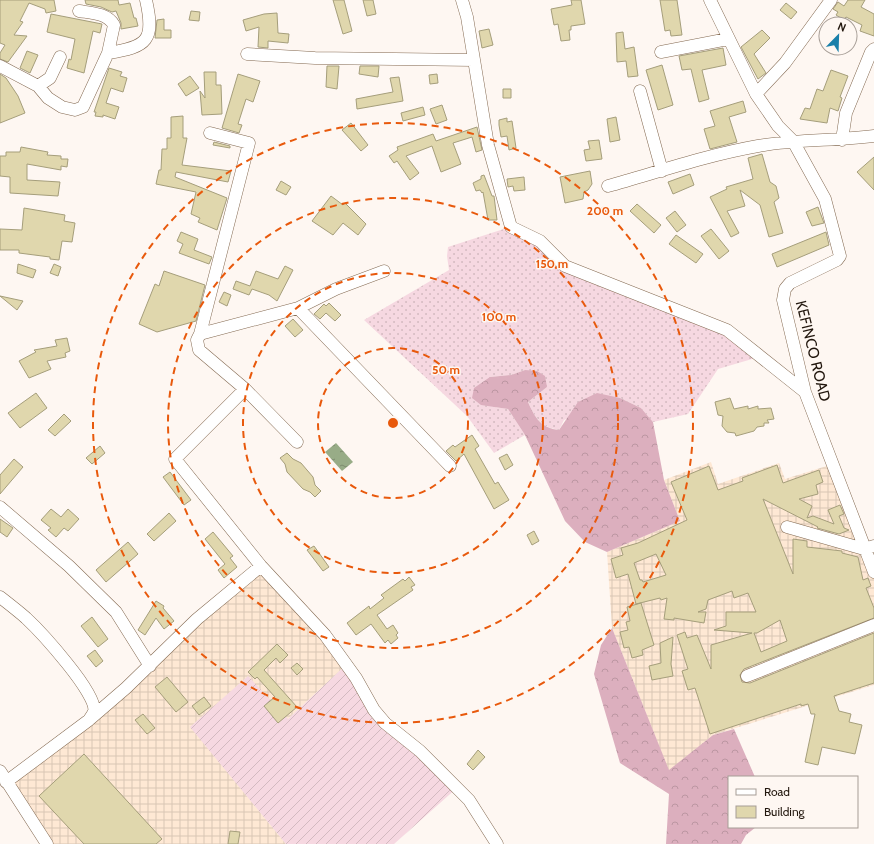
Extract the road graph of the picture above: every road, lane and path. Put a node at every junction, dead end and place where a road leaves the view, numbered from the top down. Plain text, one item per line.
1 (146, 0) edge
2 (462, 0) edge
3 (711, 0) edge
4 (831, 0) edge
5 (79, 11) dead end
6 (728, 39) junction
7 (874, 49) edge
8 (661, 52) dead end
9 (108, 53) junction
10 (247, 54) dead end
11 (60, 57) dead end
12 (474, 60) junction
13 (0, 66) edge
14 (38, 86) junction
15 (640, 91) dead end
16 (756, 94) junction
17 (210, 133) dead end
18 (874, 136) edge
19 (842, 140) junction
20 (793, 141) junction
21 (662, 171) junction
22 (608, 186) dead end
23 (384, 271) dead end
24 (298, 308) junction
25 (200, 334) junction
26 (245, 389) junction
27 (805, 392) junction
28 (297, 442) dead end
29 (450, 466) dead end
30 (0, 507) edge
31 (787, 527) dead end
32 (869, 547) edge
33 (261, 566) junction
34 (874, 572) edge
35 (0, 597) edge
36 (874, 625) edge
37 (150, 666) junction
38 (747, 676) dead end
39 (89, 720) junction
40 (3, 777) edge
41 (47, 844) edge
42 (497, 844) edge

1 - 9 street
2 - 12 street
3 - 6 street, KEFINCO ROAD
4 - 16 street
5 - 9 street
6 - 8 street
6 - 16 street, KEFINCO ROAD
7 - 19 street
9 - 14 street
10 - 12 street
11 - 14 street
12 - 27 street
13 - 14 street
15 - 21 street
16 - 20 street, KEFINCO ROAD
17 - 25 street
18 - 19 street
19 - 20 street
20 - 21 street
20 - 27 street, KEFINCO ROAD
21 - 22 street
23 - 24 street
24 - 25 street
24 - 29 street
25 - 26 street
26 - 28 street
26 - 33 street
27 - 32 street, KEFINCO ROAD
30 - 37 street
31 - 32 street
32 - 34 street, KEFINCO ROAD
33 - 37 street
33 - 42 street
35 - 39 street
36 - 38 street
37 - 39 street
39 - 40 street
40 - 41 street

